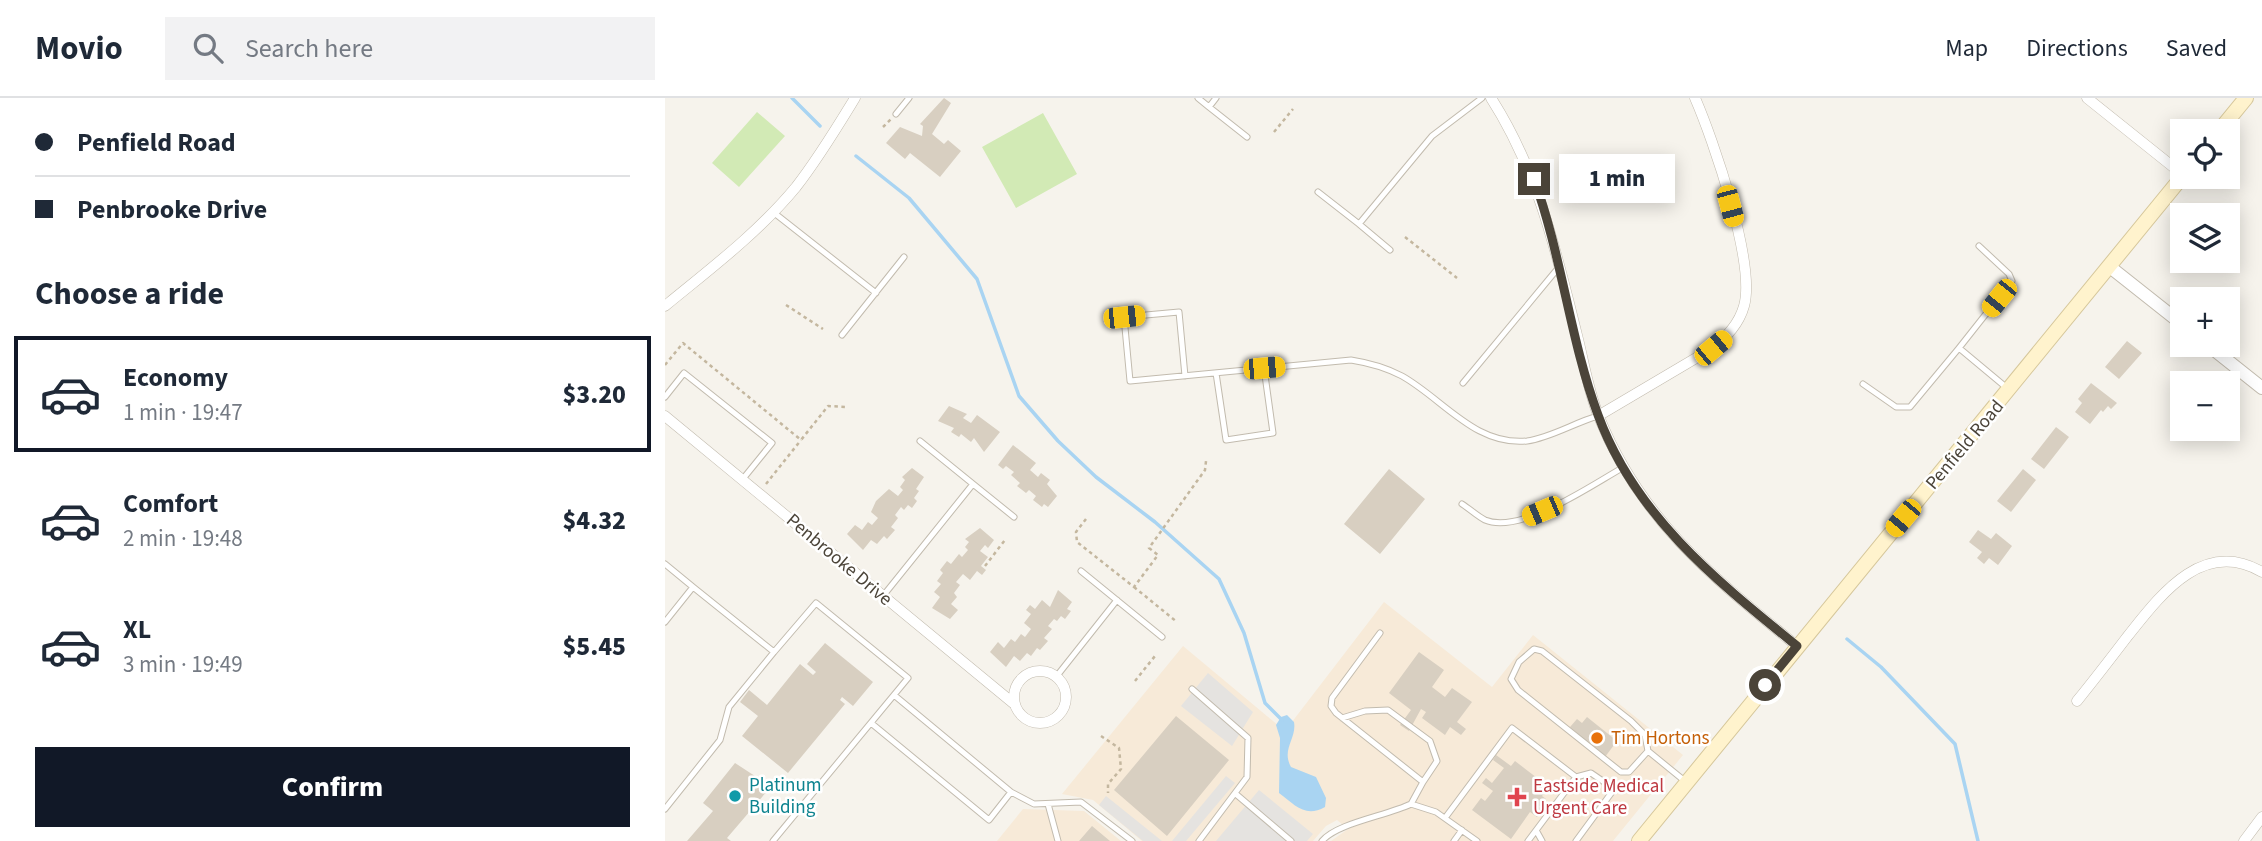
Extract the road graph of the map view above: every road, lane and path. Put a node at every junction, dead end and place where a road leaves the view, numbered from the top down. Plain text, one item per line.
1 (855, 98) edge
2 (909, 98) edge
3 (1198, 98) edge
4 (1216, 98) edge
5 (1482, 98) edge
6 (1491, 98) edge
7 (1695, 98) edge
8 (2087, 98) edge
9 (2246, 98) edge
10 (1209, 107) junction
11 (1293, 109) dead end
12 (896, 114) dead end
13 (2229, 119) edge
14 (1274, 132) dead end
15 (1247, 138) dead end
16 (2170, 166) edge
17 (2172, 189) edge
18 (1318, 192) dead end
19 (773, 212) junction
20 (1359, 225) junction
21 (1405, 237) dead end
22 (1979, 246) dead end
23 (1390, 250) dead end
24 (904, 257) dead end
25 (1560, 265) junction
26 (2110, 267) junction
27 (1457, 278) dead end
28 (876, 293) junction
29 (786, 305) dead end
30 (665, 306) edge
31 (2170, 314) edge
32 (823, 329) dead end
33 (842, 335) dead end
34 (1959, 348) junction
35 (2223, 357) edge
36 (665, 365) edge
37 (1264, 368) junction
38 (1216, 373) junction
39 (1185, 376) junction
40 (1463, 383) dead end
41 (1863, 384) dead end
42 (2262, 388) edge
43 (2010, 390) junction
44 (665, 397) edge
45 (846, 407) dead end
46 (665, 416) edge
47 (1598, 416) junction
48 (801, 440) junction
49 (920, 441) dead end
50 (1206, 461) dead end
51 (1624, 467) junction
52 (742, 480) junction
53 (766, 484) dead end
54 (973, 484) junction
55 (1462, 504) dead end
56 (1014, 517) dead end
57 (1086, 519) dead end
58 (1005, 540) dead end
59 (665, 564) edge
60 (985, 566) dead end
61 (1081, 571) dead end
62 (2262, 572) edge
63 (693, 587) junction
64 (1134, 587) junction
65 (883, 596) junction
66 (1117, 600) junction
67 (665, 622) edge
68 (1177, 622) dead end
69 (1380, 634) dead end
70 (1162, 637) dead end
71 (1797, 646) junction
72 (774, 652) junction
73 (1155, 656) dead end
74 (1056, 677) junction
75 (1135, 681) dead end
76 (1192, 689) dead end
77 (894, 695) junction
78 (2077, 701) dead end
79 (1013, 704) junction
80 (1342, 718) junction
81 (871, 723) junction
82 (1101, 736) dead end
83 (1648, 751) junction
84 (1576, 777) junction
85 (1423, 782) junction
86 (1686, 782) junction
87 (1011, 792) junction
88 (1108, 793) dead end
89 (1237, 795) junction
90 (1048, 804) junction
91 (1411, 804) junction
92 (665, 809) edge
93 (2262, 817) edge
94 (1445, 818) junction
95 (1462, 830) junction
96 (1537, 832) junction
97 (773, 841) edge
98 (1058, 841) edge
99 (1132, 841) edge
100 (1199, 841) edge
101 (1291, 841) edge
102 (1322, 841) edge
103 (1454, 841) edge
104 (1477, 841) edge
105 (1528, 841) edge
106 (1542, 841) edge
107 (1576, 841) edge
108 (1639, 841) edge
109 (2243, 841) edge

1 - 19 street
2 - 12 lane
3 - 10 lane
4 - 10 lane
5 - 20 lane
6 - 25 street
7 - 47 street
8 - 16 street
9 - 13 main road
10 - 15 lane
11 - 14 path
17 - 26 main road, Penfield Road
18 - 20 lane
19 - 28 lane
19 - 30 street
20 - 23 lane
21 - 27 path
22 - 34 lane
24 - 28 lane
25 - 40 lane
25 - 47 street
26 - 31 street
26 - 43 main road, Penfield Road
28 - 33 lane
29 - 32 path
34 - 41 lane
34 - 43 lane
35 - 42 street
36 - 48 path
37 - 38 lane
37 - 38 lane
37 - 47 lane
38 - 39 lane
39 - 39 lane
43 - 71 main road, Penfield Road
44 - 52 lane
45 - 48 path
46 - 52 street, Penbrooke Drive
47 - 51 street
48 - 53 path
49 - 54 lane
50 - 64 path
51 - 55 lane
51 - 71 street
52 - 65 street, Penbrooke Drive
54 - 56 lane
54 - 65 lane
57 - 64 path
58 - 60 path
59 - 63 lane
61 - 66 lane
62 - 78 street
63 - 67 lane
63 - 72 lane
64 - 68 path
65 - 79 street, Penbrooke Drive
66 - 70 lane
66 - 74 lane
69 - 80 lane
71 - 86 main road, Penfield Road
72 - 77 lane
72 - 92 lane
73 - 75 path
74 - 79 street
74 - 79 street, Penbrooke Drive
76 - 89 lane
77 - 81 lane
77 - 87 lane
80 - 85 lane
80 - 85 lane
81 - 87 lane
81 - 97 lane
82 - 88 path
83 - 83 lane
83 - 86 lane
84 - 94 lane
84 - 96 lane
84 - 107 lane
85 - 91 lane
86 - 108 main road, Penfield Road
87 - 90 lane
89 - 100 lane
89 - 101 lane
90 - 98 lane
90 - 99 lane
91 - 94 lane
91 - 102 lane
93 - 109 street
94 - 95 lane
95 - 103 lane
95 - 104 lane
96 - 105 lane
96 - 106 lane

